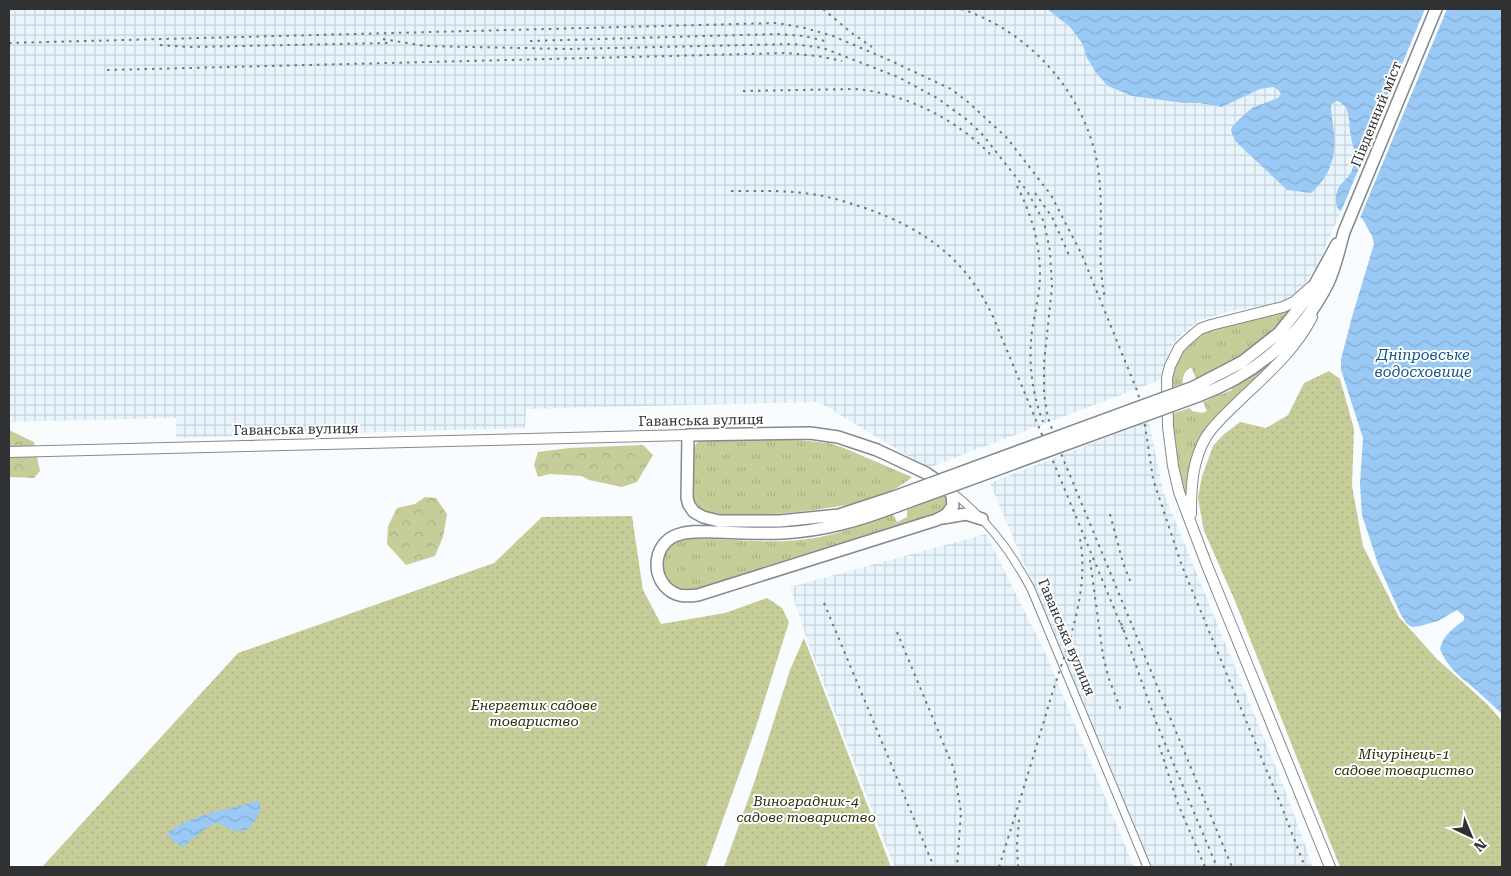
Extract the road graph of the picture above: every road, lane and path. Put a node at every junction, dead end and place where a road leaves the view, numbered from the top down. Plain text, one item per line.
1 (1436, 9) edge
2 (1344, 232) junction
3 (1316, 281) junction
4 (1320, 298) junction
5 (1196, 391) junction
6 (688, 434) junction
7 (9, 452) edge
8 (945, 486) junction
9 (896, 501) junction
10 (982, 518) junction
11 (936, 520) junction
12 (1191, 520) junction
13 (1147, 867) edge
14 (1330, 867) edge

1 - 2 main road, Південний міст
2 - 3 main road
2 - 4 main road
3 - 5 main road
3 - 12 main road
4 - 5 main road
4 - 12 main road
5 - 9 main road, bridge
6 - 7 main road, Гаванська вулиця
6 - 8 main road, Гаванська вулиця
6 - 9 main road
8 - 10 street, Гаванська вулиця
8 - 11 main road
9 - 11 main road
10 - 11 main road
10 - 13 street, Гаванська вулиця
12 - 14 main road

